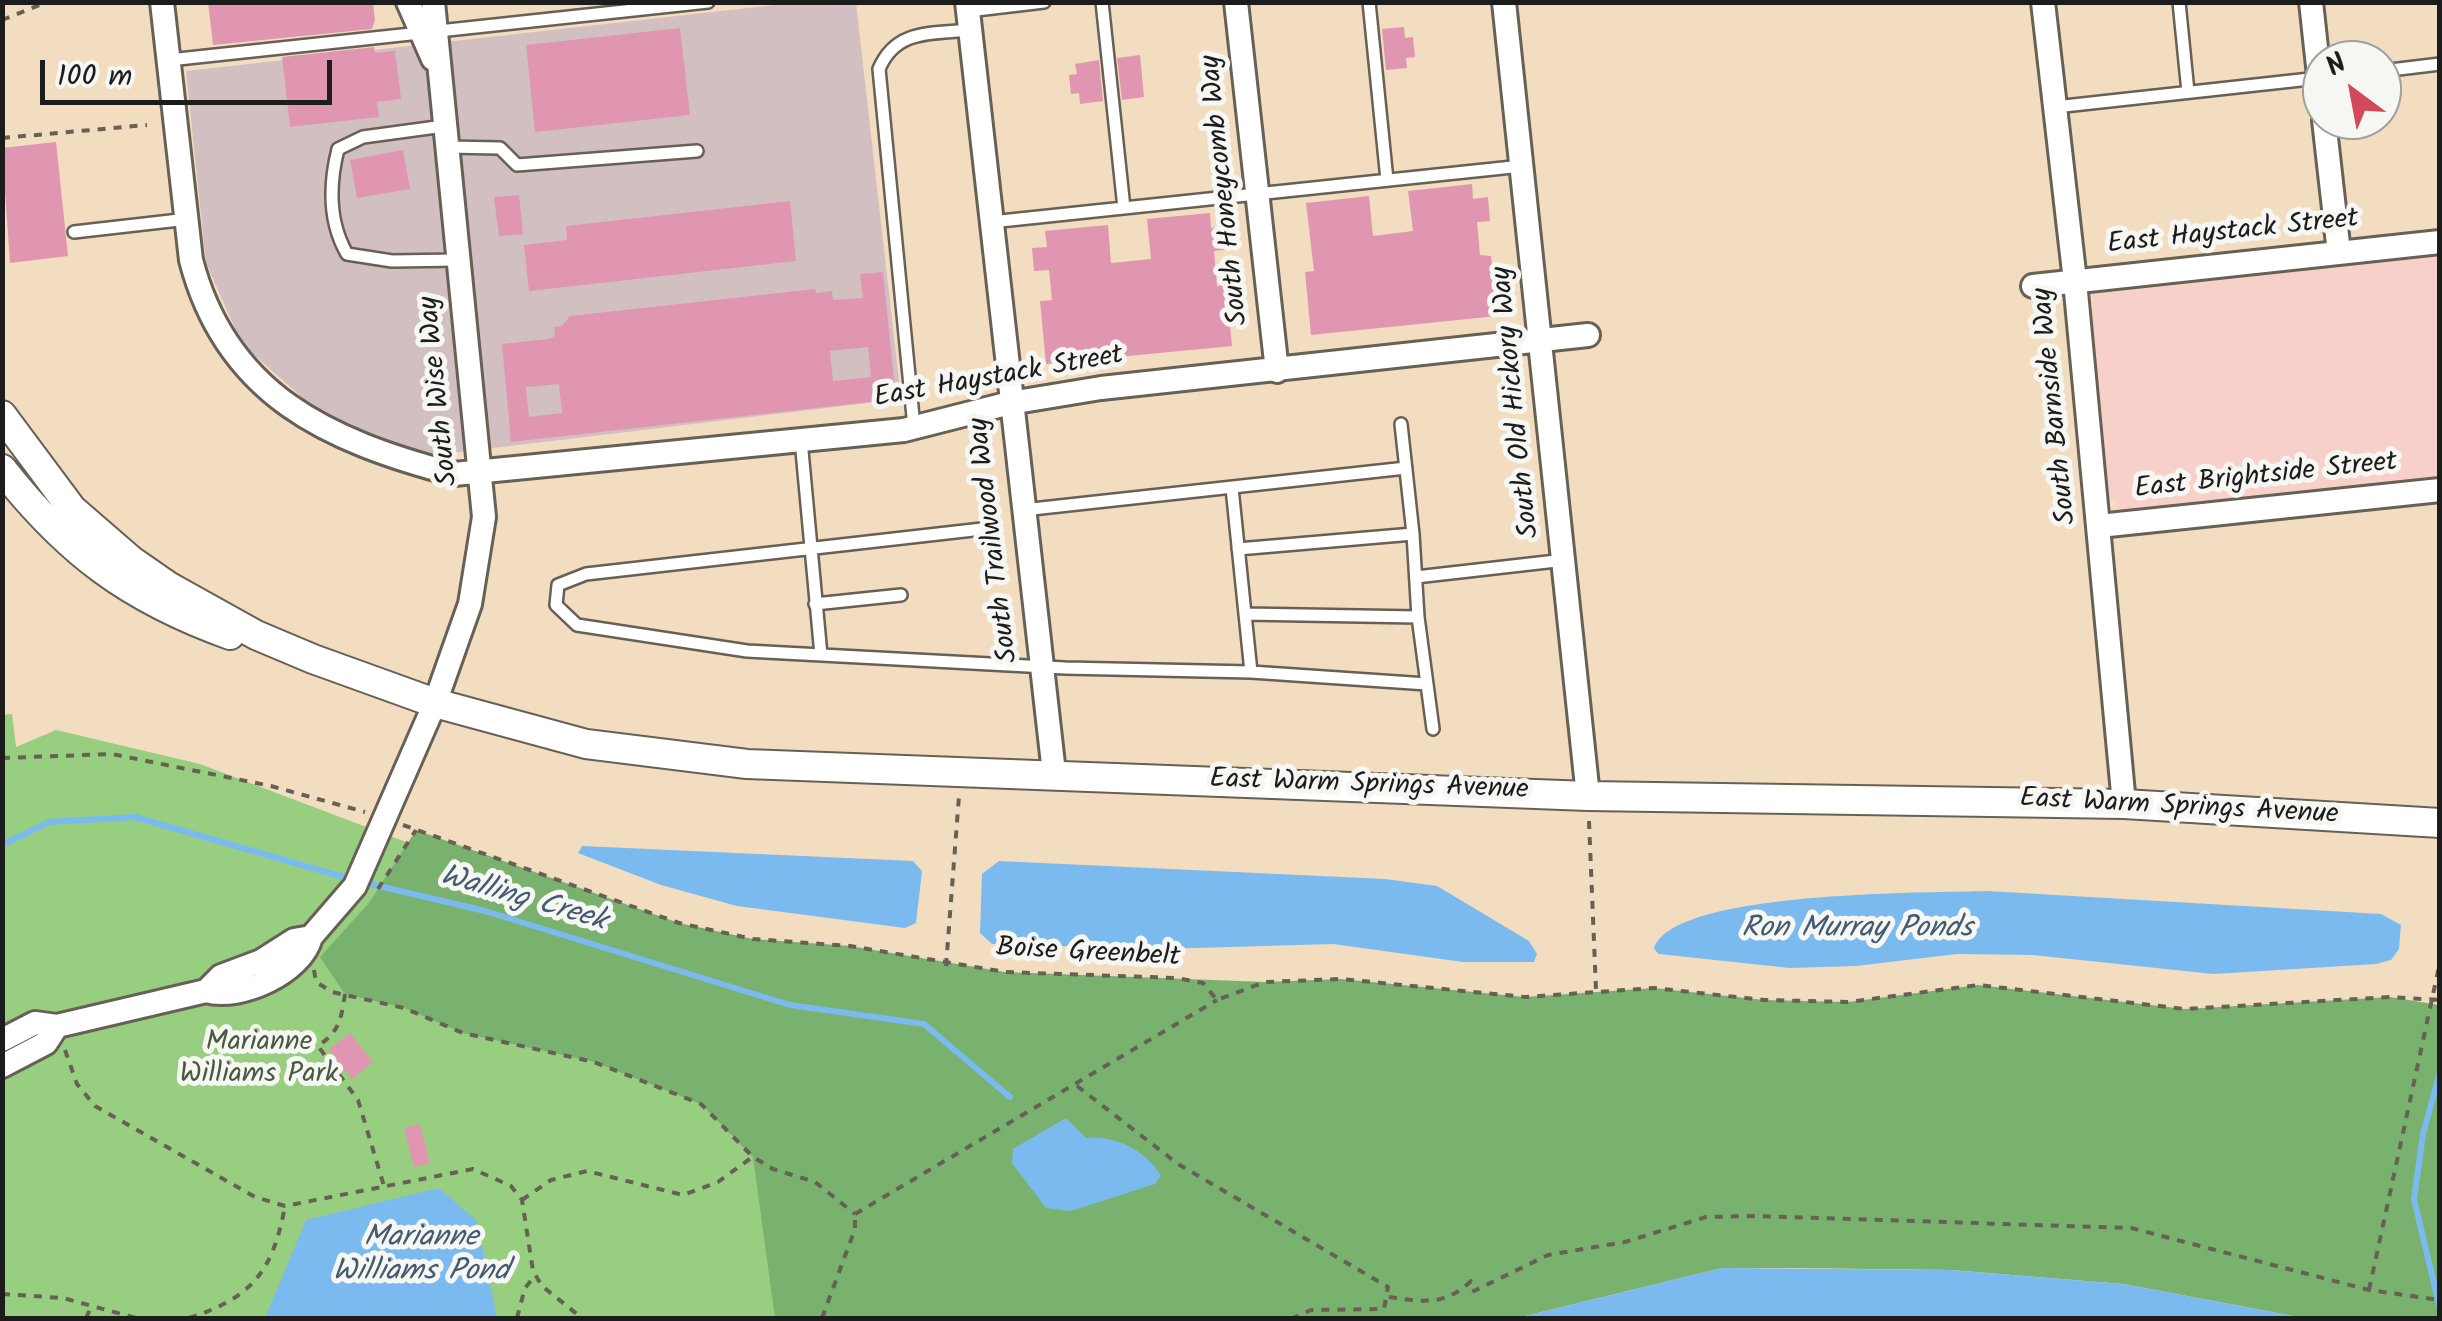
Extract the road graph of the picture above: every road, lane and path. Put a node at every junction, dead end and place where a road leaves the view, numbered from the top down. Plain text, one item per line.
1 (47, 2) edge
2 (162, 2) edge
3 (408, 2) edge
4 (433, 2) edge
5 (708, 2) edge
6 (1044, 2) edge
7 (1102, 2) edge
8 (1236, 2) edge
9 (1369, 2) edge
10 (1504, 2) edge
11 (2042, 2) edge
12 (2178, 2) edge
13 (2311, 2) edge
14 (4, 10) edge
15 (969, 14) edge
16 (5, 19) edge
17 (428, 32) junction
18 (2316, 40) edge
19 (169, 60) junction
20 (2440, 64) edge
21 (2402, 68) edge
22 (2302, 79) edge
23 (2188, 92) junction
24 (2055, 107) junction
25 (147, 125) dead end
26 (445, 137) junction
27 (2, 138) edge
28 (2326, 140) edge
29 (697, 151) dead end
30 (1522, 166) junction
31 (1386, 180) junction
32 (1257, 194) junction
33 (1124, 208) junction
34 (188, 219) junction
35 (991, 222) junction
36 (74, 232) dead end
37 (2440, 242) edge
38 (2339, 253) junction
39 (458, 260) junction
40 (2075, 282) junction
41 (2033, 286) dead end
42 (1588, 335) dead end
43 (1542, 342) junction
44 (1277, 371) junction
45 (1010, 403) junction
46 (2, 415) edge
47 (1402, 424) dead end
48 (914, 427) junction
49 (801, 440) junction
50 (1406, 468) junction
51 (2, 469) edge
52 (479, 471) junction
53 (1232, 488) junction
54 (2440, 490) edge
55 (1023, 510) junction
56 (2099, 526) junction
57 (982, 529) dead end
58 (1413, 534) junction
59 (808, 547) junction
60 (1238, 549) junction
61 (1565, 560) junction
62 (1416, 577) junction
63 (901, 595) dead end
64 (814, 604) junction
65 (1245, 614) junction
66 (1418, 616) junction
67 (821, 655) junction
68 (313, 660) junction
69 (1041, 666) junction
70 (1251, 672) junction
71 (1427, 684) junction
72 (435, 702) junction
73 (1433, 728) dead end
74 (2, 758) edge
75 (960, 770) junction
76 (1054, 773) junction
77 (1588, 796) junction
78 (2124, 804) junction
79 (363, 812) dead end
80 (2440, 823) edge
81 (406, 845) dead end
82 (315, 947) junction
83 (2440, 962) edge
84 (946, 966) junction
85 (1596, 990) junction
86 (345, 994) junction
87 (2429, 999) junction
88 (1217, 1000) junction
89 (2440, 1000) edge
90 (56, 1026) junction
91 (2, 1040) edge
92 (65, 1050) dead end
93 (2, 1066) edge
94 (1077, 1086) junction
95 (752, 1157) junction
96 (384, 1186) junction
97 (522, 1200) junction
98 (284, 1206) junction
99 (855, 1214) junction
100 (535, 1275) junction
101 (2369, 1290) junction
102 (2, 1294) edge
103 (1389, 1298) junction
104 (2440, 1300) edge
105 (93, 1303) junction
106 (86, 1318) edge
107 (136, 1318) edge
108 (189, 1318) edge
109 (518, 1318) edge
110 (582, 1318) edge
111 (822, 1318) edge
112 (1293, 1318) edge

1 - 16 path
2 - 19 street, East Haystack Street
3 - 17 street, South Wise Way
4 - 17 street, South Wise Way
5 - 17 lane
6 - 15 lane
7 - 33 lane
8 - 32 street, South Honeycomb Way
9 - 31 lane
10 - 30 street, South Old Hickory Way
11 - 24 street, South Barnside Way
12 - 23 lane
13 - 18 street
14 - 16 path
15 - 35 street, South Trailwood Way
15 - 48 lane
17 - 19 lane
17 - 26 street, South Wise Way
19 - 34 street, East Haystack Street
20 - 21 lane
22 - 23 lane
23 - 24 lane
24 - 40 street, South Barnside Way
25 - 27 path
26 - 29 lane
26 - 39 street, South Wise Way
26 - 39 lane
28 - 38 street
30 - 31 lane
30 - 43 street, South Old Hickory Way
31 - 32 lane
32 - 33 lane
32 - 44 street, South Honeycomb Way
33 - 35 lane
34 - 36 lane
34 - 52 street, East Haystack Street
35 - 45 street, South Trailwood Way
37 - 38 street, East Haystack Street
38 - 40 street, East Haystack Street
39 - 52 street, South Wise Way
40 - 41 street, East Haystack Street
40 - 56 street, South Barnside Way
42 - 43 street, East Haystack Street
43 - 44 street, East Haystack Street
43 - 61 street, South Old Hickory Way
44 - 45 street, East Haystack Street
45 - 48 street, East Haystack Street
45 - 55 street, South Trailwood Way
46 - 68 street, East Warm Springs Avenue
47 - 50 lane
48 - 49 street, East Haystack Street
49 - 52 street, East Haystack Street
49 - 59 lane
50 - 53 lane
50 - 58 lane
51 - 68 street, East Warm Springs Avenue
52 - 72 street, South Wise Way
53 - 55 lane
53 - 60 lane
54 - 56 street, East Brightside Street
55 - 69 street, South Trailwood Way
56 - 78 street, South Barnside Way
57 - 59 lane
58 - 60 lane
58 - 62 lane
59 - 64 lane
59 - 67 lane
60 - 65 lane
61 - 62 lane
61 - 77 street, South Old Hickory Way
62 - 66 lane
63 - 64 lane
64 - 67 lane
65 - 66 lane
65 - 70 lane
66 - 71 lane
67 - 69 lane
68 - 72 street, East Warm Springs Avenue
69 - 70 lane
69 - 76 street, South Trailwood Way
70 - 71 lane
71 - 73 lane
72 - 75 street, East Warm Springs Avenue
72 - 82 street, South Wise Way
74 - 79 path
75 - 76 street, East Warm Springs Avenue
75 - 84 path
76 - 77 street, East Warm Springs Avenue
77 - 78 street, East Warm Springs Avenue
77 - 85 path
78 - 80 street, East Warm Springs Avenue
81 - 84 path, Boise Greenbelt
82 - 86 path
82 - 90 street
83 - 87 path
84 - 88 path, Boise Greenbelt
85 - 87 path
85 - 88 path
86 - 95 path
86 - 96 path
87 - 89 path
87 - 101 path
88 - 94 path
90 - 91 street
90 - 93 street
92 - 98 path
94 - 99 path
94 - 103 path
95 - 97 path
95 - 99 path
96 - 97 path
96 - 98 path
97 - 100 path
98 - 108 path
99 - 111 path
100 - 109 path
100 - 110 path
101 - 103 path
101 - 104 path
102 - 105 path
103 - 112 path
105 - 106 path
105 - 107 path

